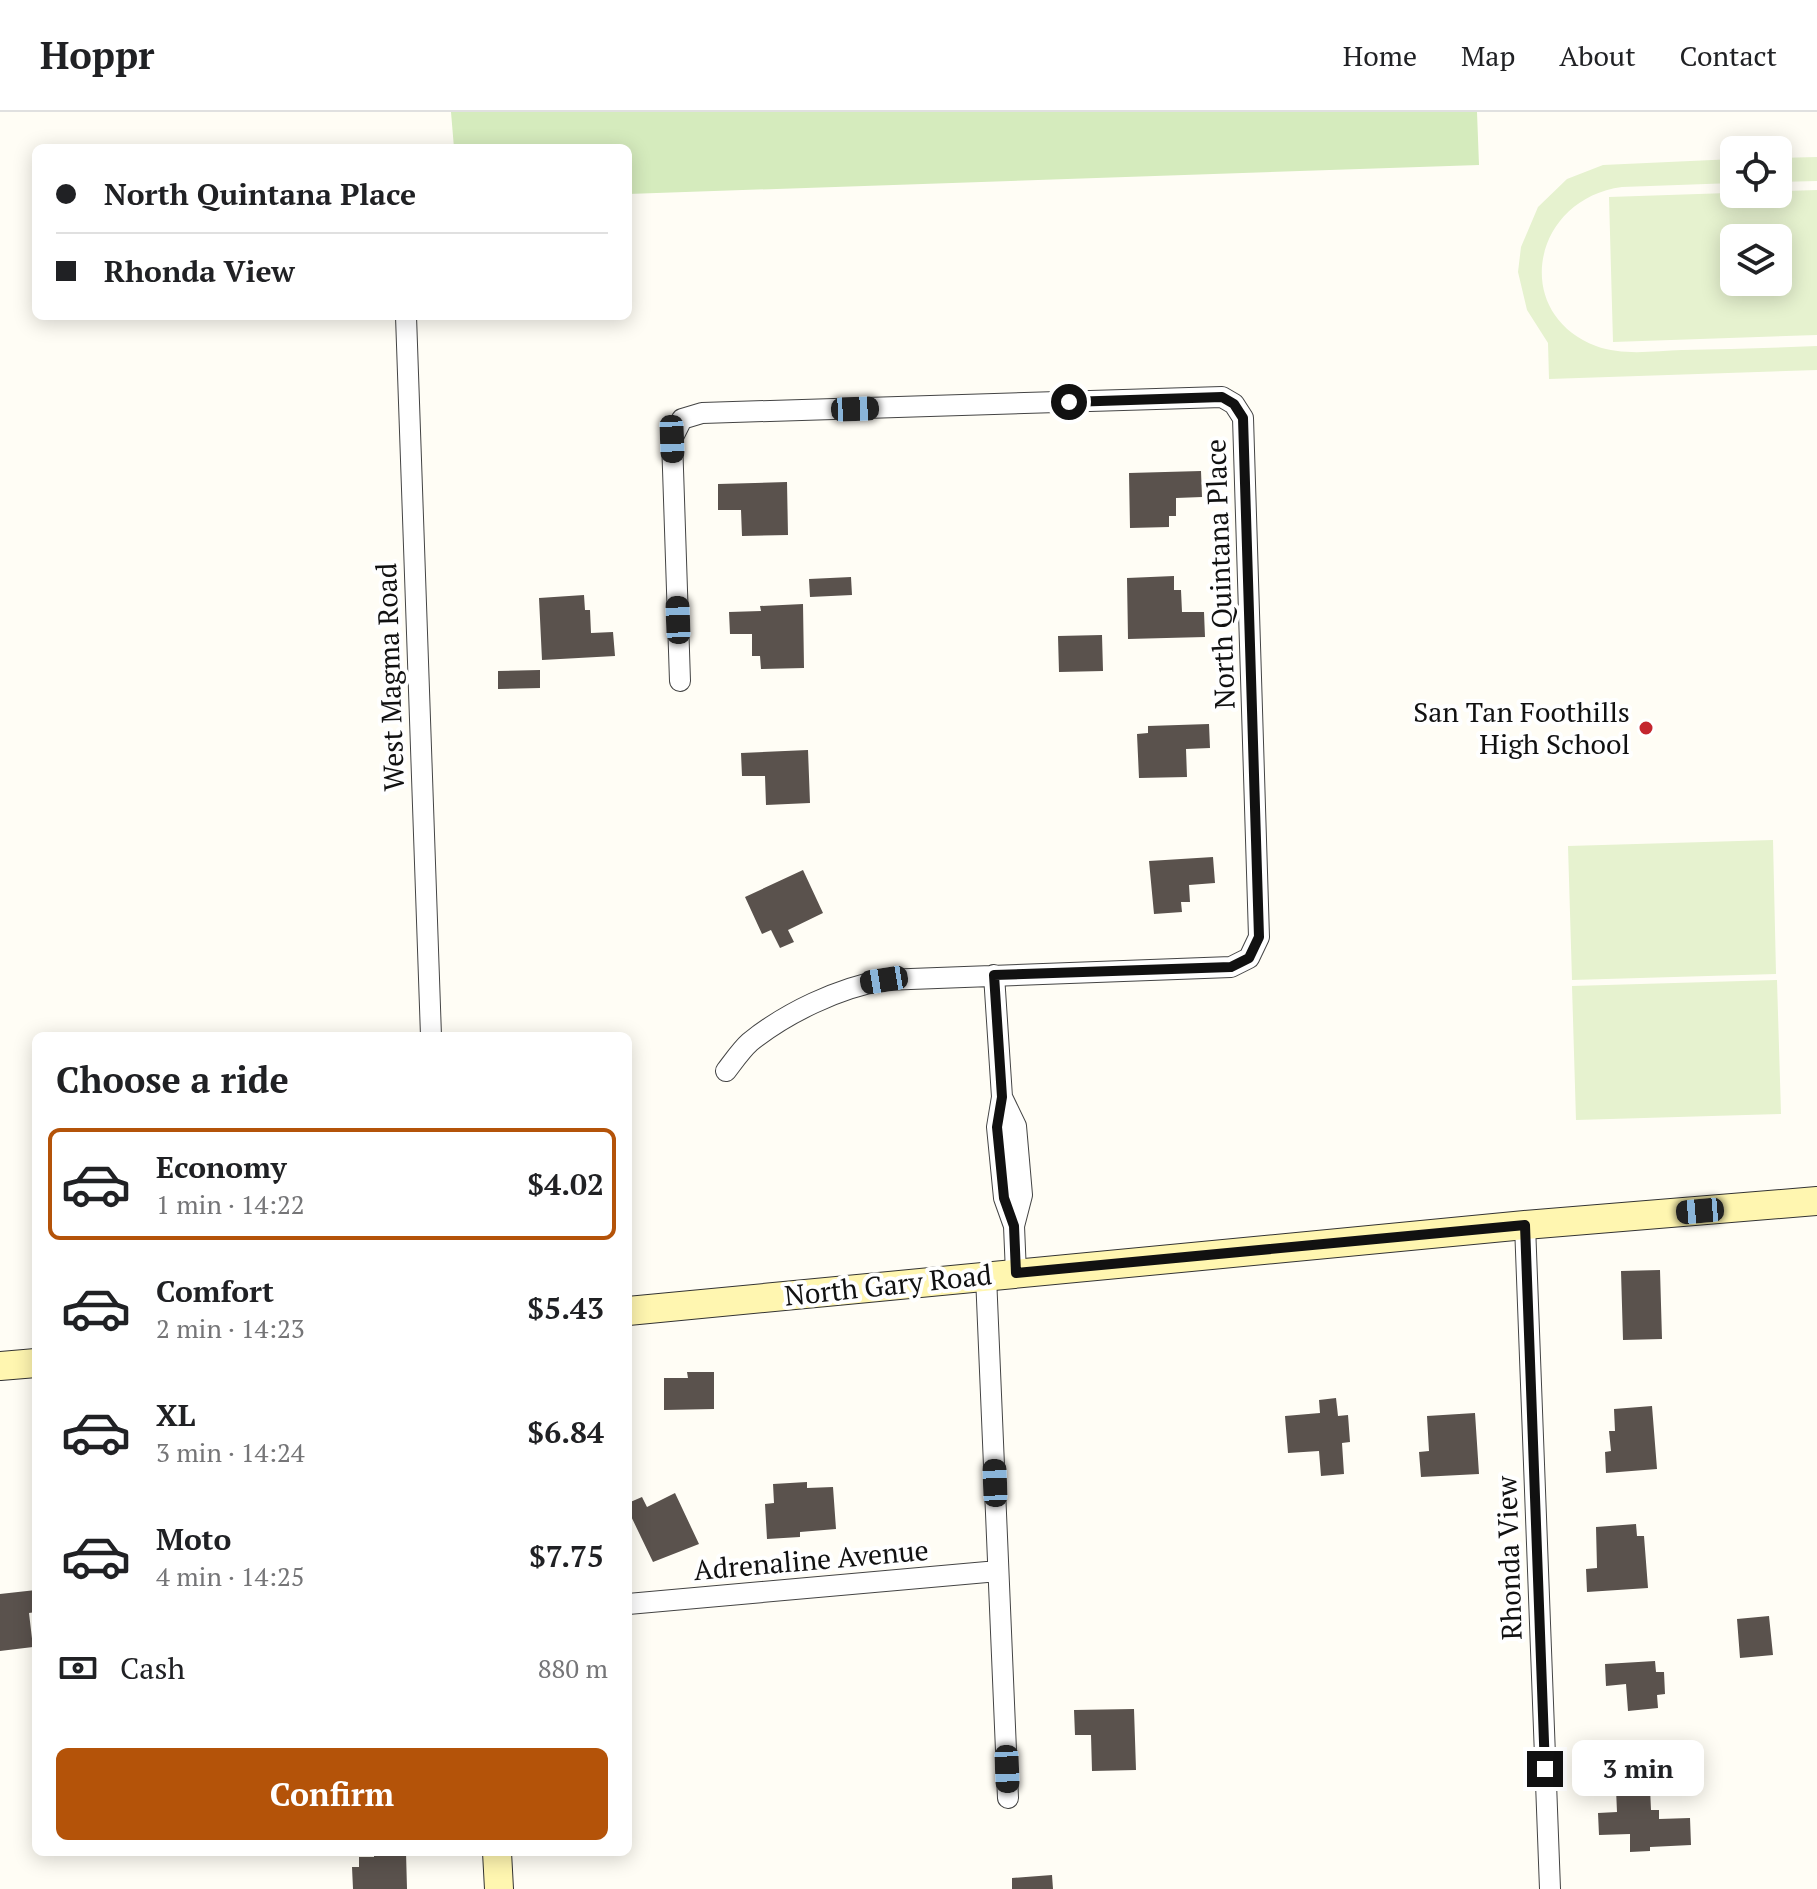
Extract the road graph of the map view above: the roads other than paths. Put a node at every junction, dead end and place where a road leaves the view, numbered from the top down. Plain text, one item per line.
1 (406, 320) edge
2 (680, 681) dead end
3 (994, 975) junction
4 (431, 1032) edge
5 (726, 1071) dead end
6 (1817, 1201) edge
7 (1525, 1225) junction
8 (1016, 1273) junction
9 (986, 1276) junction
10 (632, 1311) edge
11 (32, 1363) edge
12 (0, 1366) edge
13 (998, 1571) junction
14 (632, 1604) edge
15 (1008, 1798) dead end
16 (497, 1856) edge
17 (499, 1889) edge
18 (1550, 1889) edge

1 - 4 street, West Magma Road
2 - 3 street, North Quintana Place
3 - 5 street, North Quintana Place
3 - 8 street
6 - 7 street, North Gary Road
7 - 8 street, North Gary Road
7 - 18 street, Rhonda View
8 - 9 street, North Gary Road
9 - 10 street, North Gary Road
9 - 13 street
11 - 12 street
13 - 14 street, Adrenaline Avenue
13 - 15 street
16 - 17 street

